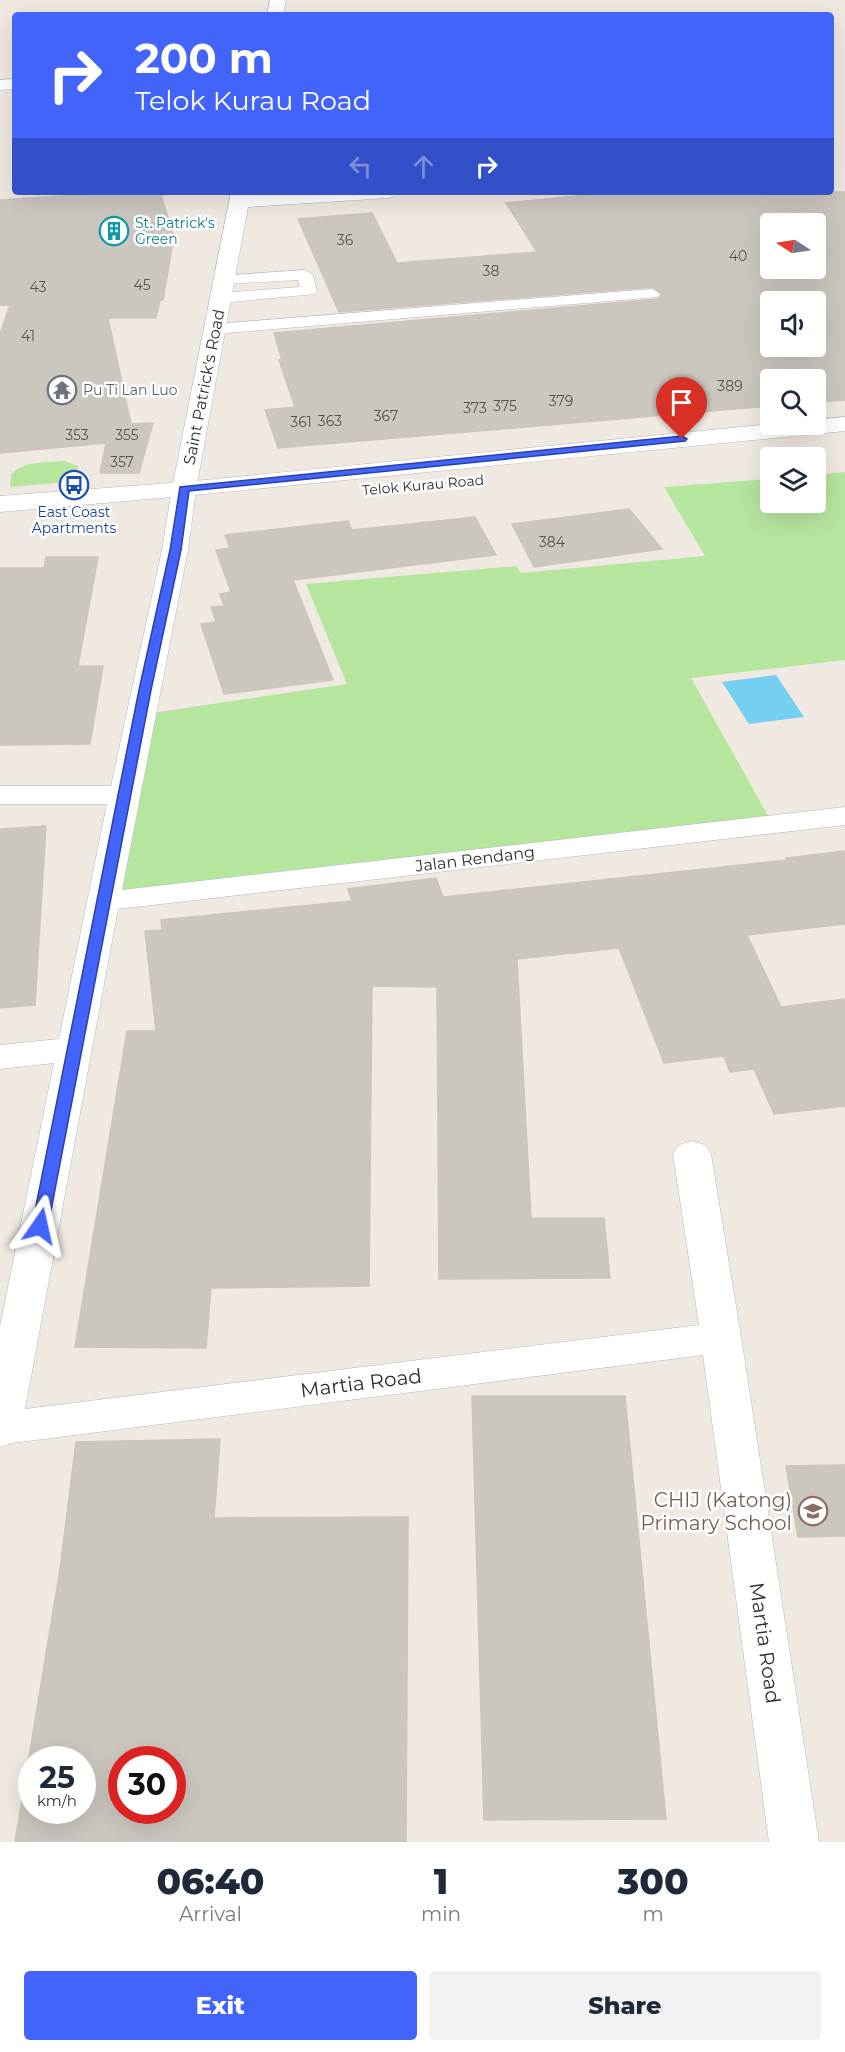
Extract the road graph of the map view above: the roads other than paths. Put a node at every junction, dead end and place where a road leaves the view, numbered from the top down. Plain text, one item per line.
1 (299, 195) edge
2 (240, 197) edge
3 (652, 294) dead end
4 (215, 329) junction
5 (845, 424) edge
6 (845, 447) edge
7 (183, 498) junction
8 (0, 504) edge
9 (0, 523) edge
10 (0, 795) edge
11 (126, 795) junction
12 (845, 816) edge
13 (104, 900) junction
14 (75, 1049) junction
15 (0, 1057) edge
16 (692, 1154) dead end
17 (721, 1337) junction
18 (0, 1428) edge
19 (794, 1842) edge

1 - 2 street
2 - 4 street, Saint Patrick's Road
3 - 4 lane
4 - 7 street, Saint Patrick's Road
5 - 7 street, Telok Kurau Road
6 - 7 street, Telok Kurau Road
7 - 8 street, Telok Kurau Road
7 - 9 street, Telok Kurau Road
7 - 11 street, Saint Patrick's Road
10 - 11 street
11 - 13 street, Saint Patrick's Road
12 - 13 street, Jalan Rendang
13 - 14 street, Saint Patrick's Road
14 - 15 street
14 - 18 street, Saint Patrick's Road
16 - 17 street, Martia Road
17 - 18 street, Martia Road
17 - 19 street, Martia Road

